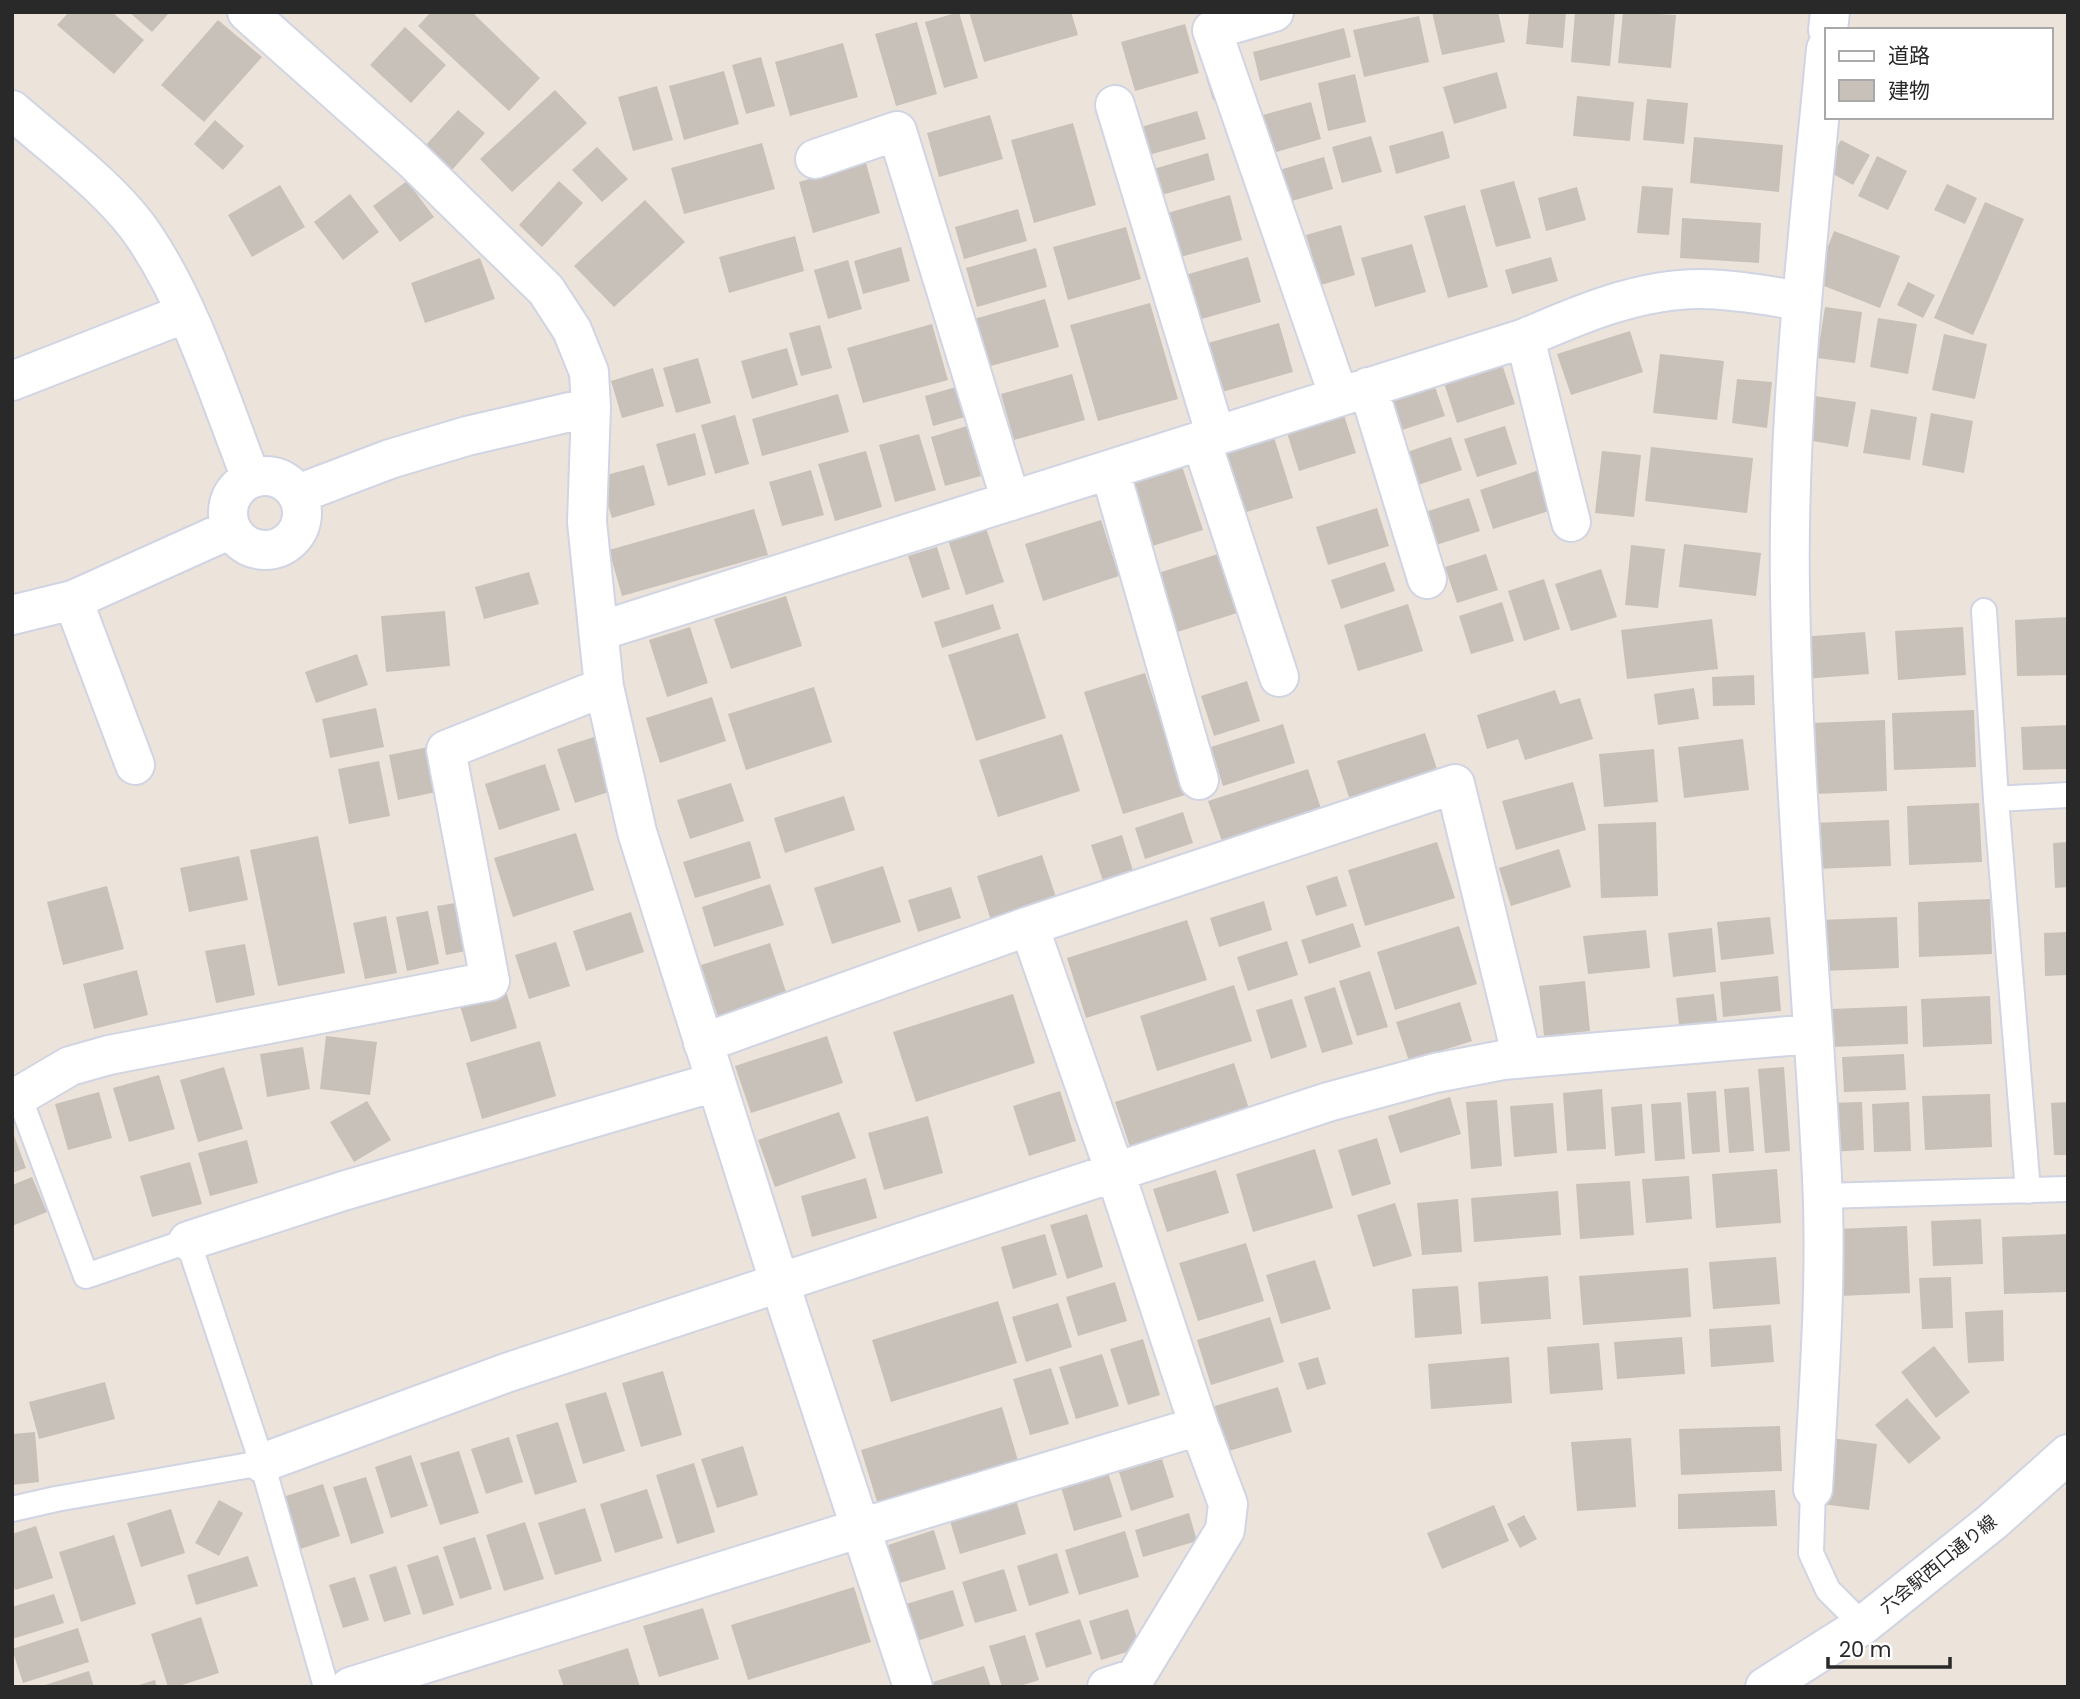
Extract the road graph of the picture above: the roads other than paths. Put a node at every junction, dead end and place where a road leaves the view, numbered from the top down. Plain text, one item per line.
1 (247, 12) edge
2 (1274, 12) edge
3 (1825, 59) edge
4 (1115, 105) dead end
5 (12, 110) edge
6 (815, 159) dead end
7 (1802, 300) junction
8 (186, 313) junction
9 (1525, 338) junction
10 (12, 381) edge
11 (1354, 392) junction
12 (591, 407) junction
13 (1208, 438) junction
14 (1110, 470) junction
15 (251, 478) junction
16 (298, 494) junction
17 (1011, 501) junction
18 (1571, 522) dead end
19 (232, 529) junction
20 (1427, 579) dead end
21 (73, 600) junction
22 (1984, 611) dead end
23 (12, 615) edge
24 (600, 631) junction
25 (1279, 677) dead end
26 (604, 687) junction
27 (135, 765) dead end
28 (1199, 780) dead end
29 (2068, 795) edge
30 (1996, 799) junction
31 (1029, 926) junction
32 (1812, 1034) junction
33 (703, 1043) junction
34 (1521, 1058) junction
35 (715, 1082) junction
36 (15, 1098) edge
37 (1115, 1172) junction
38 (2068, 1189) edge
39 (2028, 1191) junction
40 (1822, 1196) junction
41 (188, 1241) junction
42 (779, 1282) junction
43 (1199, 1426) junction
44 (2068, 1454) edge
45 (262, 1463) junction
46 (1813, 1489) joint
47 (12, 1509) edge
48 (861, 1528) junction
49 (1863, 1625) junction
50 (326, 1687) edge
51 (350, 1687) edge
52 (913, 1687) edge
53 (1107, 1687) edge
54 (1765, 1687) edge

1 - 12 street
2 - 11 street
3 - 7 street
4 - 13 street
5 - 8 street
6 - 17 street
7 - 9 street
7 - 32 street
8 - 10 street
8 - 15 street
9 - 11 street
9 - 18 street
11 - 13 street
11 - 20 street
12 - 16 street
12 - 24 street
13 - 14 street
13 - 25 street
14 - 17 street
14 - 28 street
15 - 16 street
15 - 19 street
16 - 19 street
17 - 24 street
19 - 21 street
21 - 23 street
21 - 27 street
22 - 30 lane
24 - 26 street
26 - 33 street
26 - 36 street
29 - 30 lane
30 - 39 lane
31 - 33 street
31 - 34 street
31 - 37 street
32 - 34 street
32 - 40 street
33 - 35 street
34 - 37 street
35 - 41 street
35 - 42 street
36 - 41 lane
37 - 42 street
37 - 43 street
38 - 39 lane
39 - 40 lane
40 - 46 street
41 - 45 lane
42 - 45 street
42 - 48 street
43 - 48 street
43 - 53 street
44 - 49 street, 六会駅西口通り線
45 - 47 lane
45 - 50 lane
46 - 49 lane
48 - 51 street
48 - 52 street
49 - 54 street, 六会駅西口通り線

